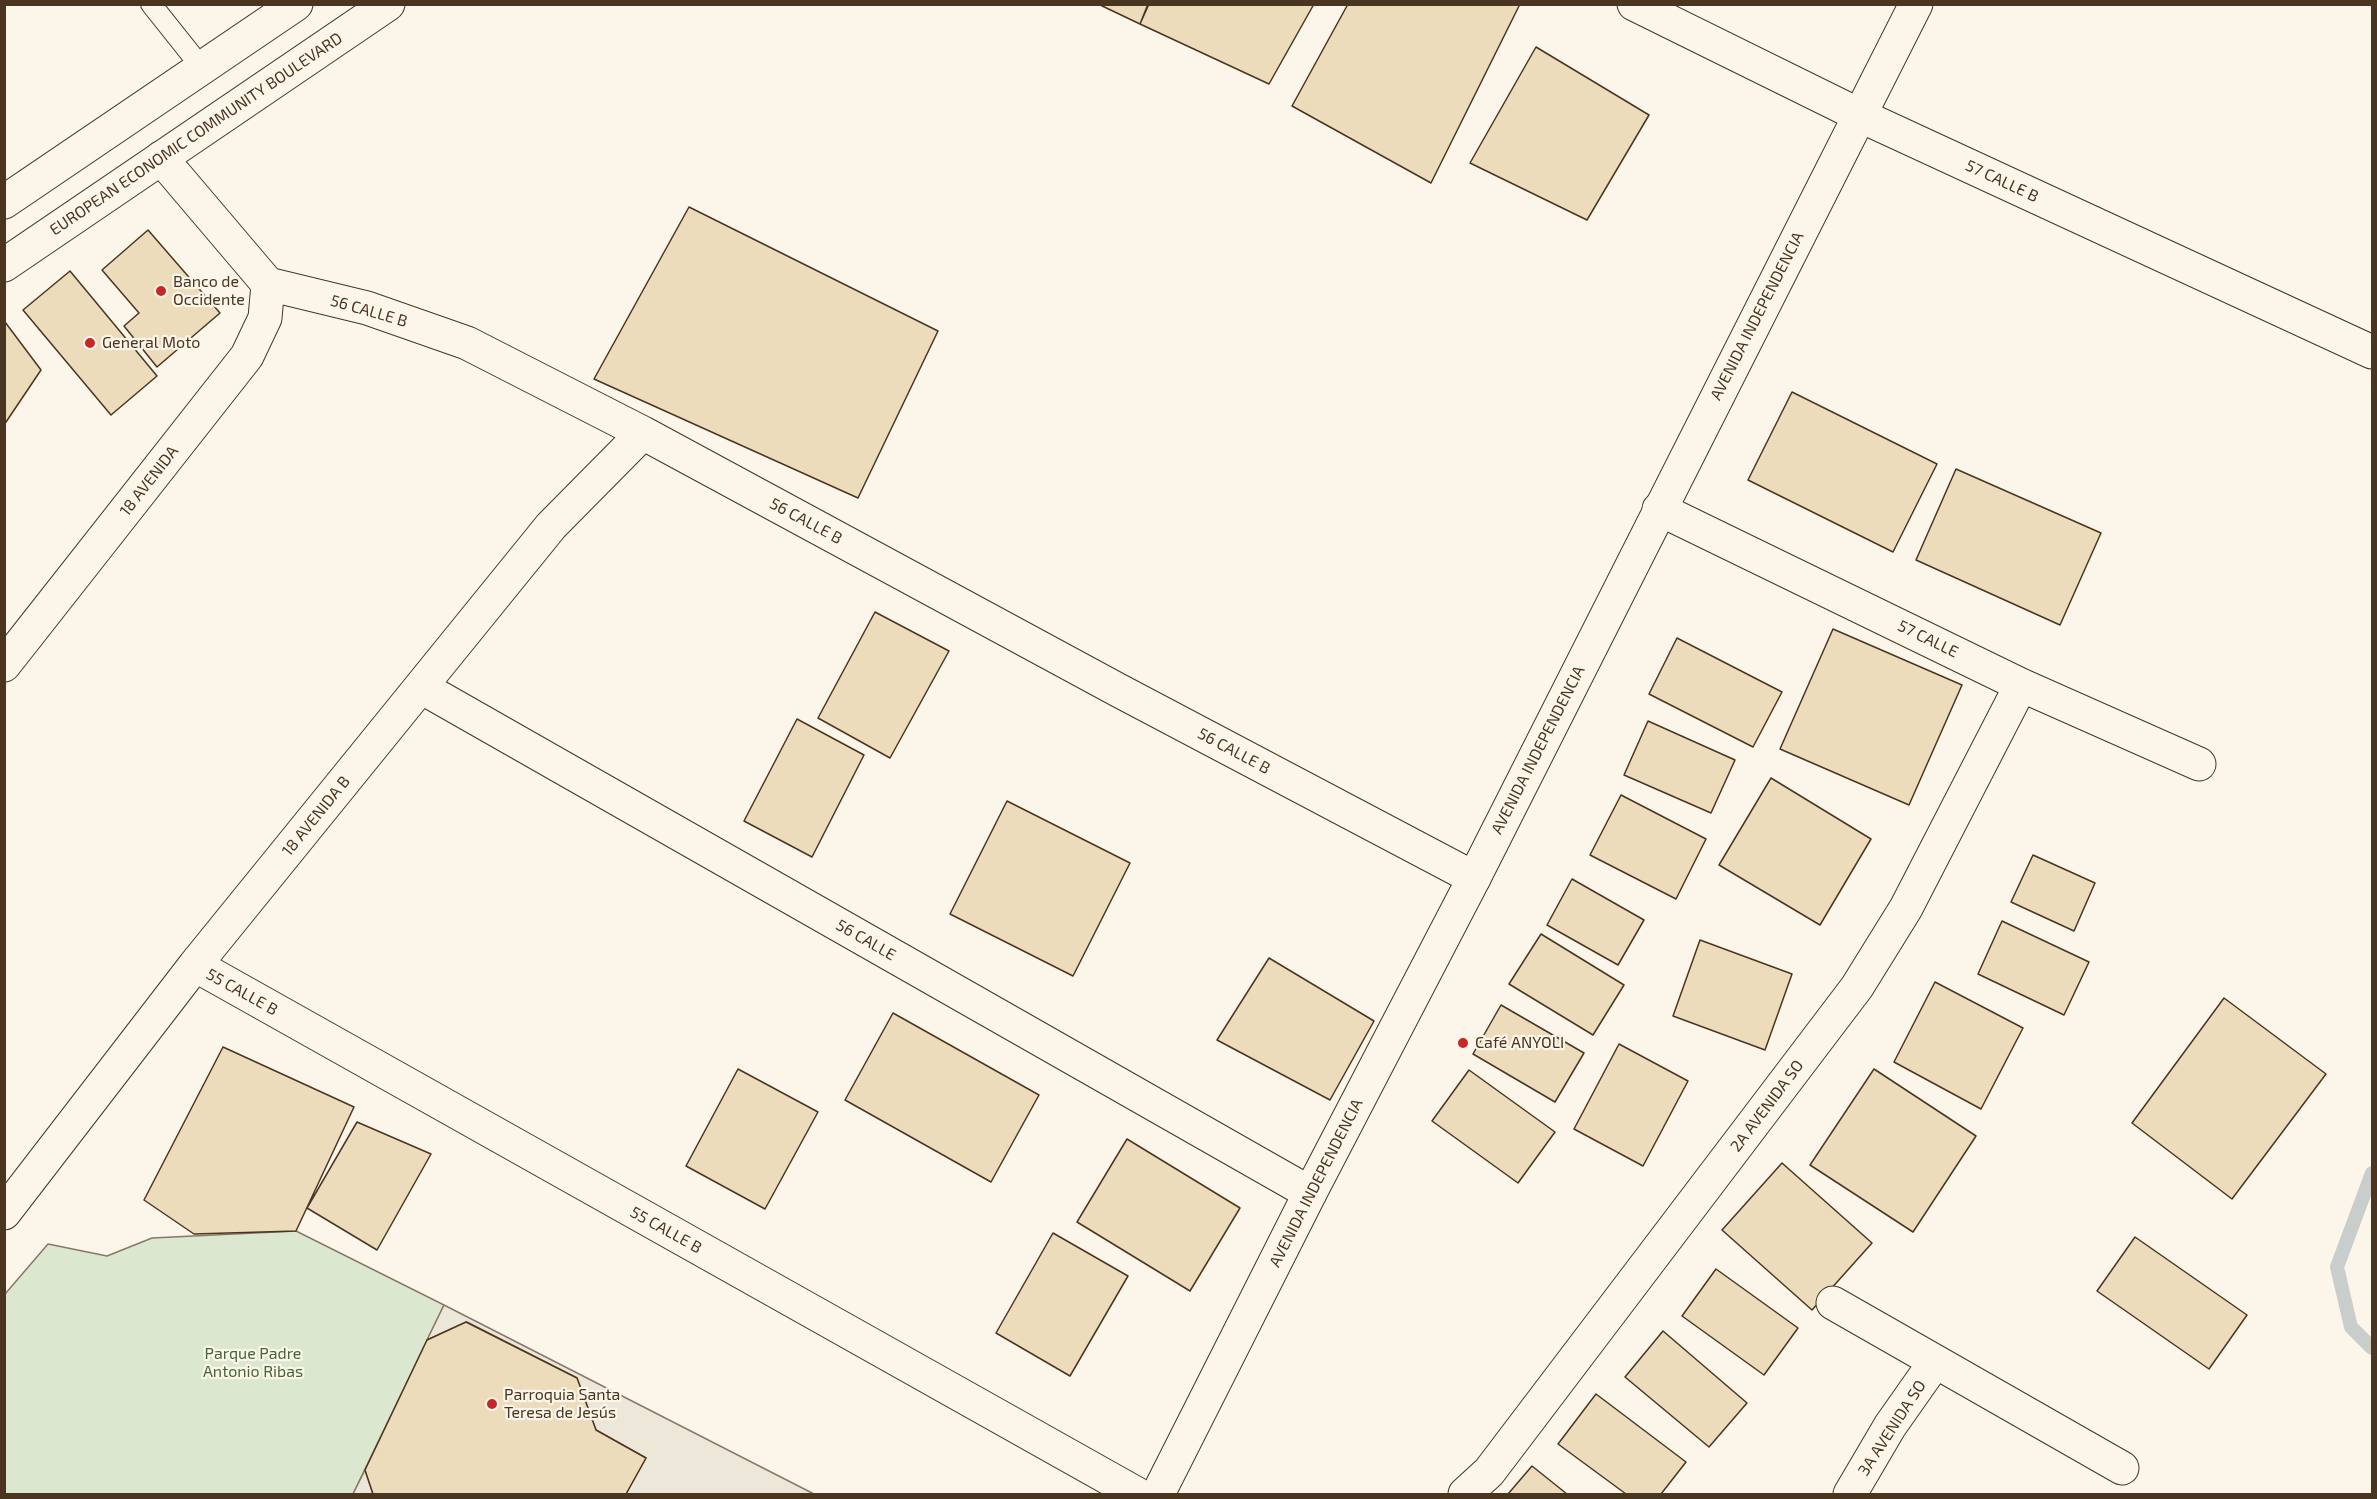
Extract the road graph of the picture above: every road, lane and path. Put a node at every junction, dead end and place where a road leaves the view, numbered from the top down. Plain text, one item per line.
1 (151, 4) edge
2 (297, 4) edge
3 (388, 4) edge
4 (1634, 4) edge
5 (1916, 4) edge
6 (202, 68) junction
7 (1859, 115) junction
8 (160, 158) junction
9 (4, 202) edge
10 (4, 265) edge
11 (268, 284) junction
12 (2373, 352) edge
13 (643, 434) junction
14 (1659, 509) junction
15 (4, 665) edge
16 (2021, 685) junction
17 (421, 687) junction
18 (2199, 764) dead end
19 (1474, 878) junction
20 (195, 965) junction
21 (1310, 1193) junction
22 (7, 1206) edge
23 (1833, 1303) dead end
24 (1935, 1362) junction
25 (2122, 1468) dead end
26 (1137, 1494) edge
27 (1158, 1494) edge
28 (1465, 1494) edge
29 (1850, 1494) edge

1 - 6 lane
2 - 6 street
3 - 8 street, EUROPEAN ECONOMIC COMMUNITY BOULEVARD
4 - 7 street, 57 CALLE B
5 - 7 street, AVENIDA INDEPENDENCIA
6 - 9 street
7 - 12 street, 57 CALLE B
7 - 14 street, AVENIDA INDEPENDENCIA
8 - 10 street, EUROPEAN ECONOMIC COMMUNITY BOULEVARD
8 - 11 street
11 - 13 street, 56 CALLE B
11 - 15 street, 18 AVENIDA
13 - 17 street, 18 AVENIDA B
13 - 19 street, 56 CALLE B
14 - 16 street, 57 CALLE
14 - 19 street, AVENIDA INDEPENDENCIA
16 - 18 street, 57 CALLE
16 - 28 street, 2A AVENIDA SO
17 - 20 street, 18 AVENIDA B
17 - 21 street, 56 CALLE
19 - 21 street, AVENIDA INDEPENDENCIA
20 - 22 street, 18 AVENIDA B
20 - 26 street, 55 CALLE B
21 - 27 street, AVENIDA INDEPENDENCIA
23 - 24 street
24 - 25 street
24 - 29 street, 3A AVENIDA SO

